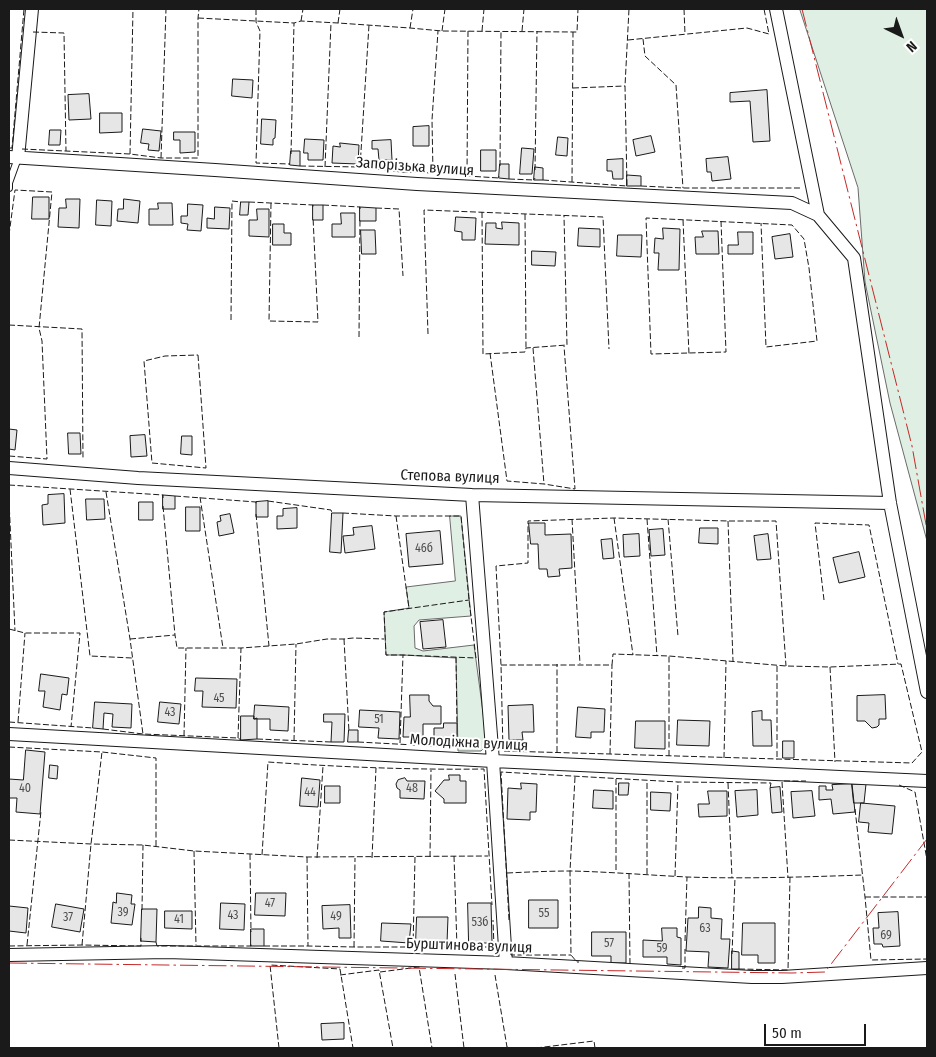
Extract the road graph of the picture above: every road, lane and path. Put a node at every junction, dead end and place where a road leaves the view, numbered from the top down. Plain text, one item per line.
1 (32, 9) edge
2 (776, 9) edge
3 (13, 157) edge
4 (9, 188) edge
5 (818, 214) junction
6 (9, 468) edge
7 (472, 495) junction
8 (890, 503) junction
9 (927, 692) edge
10 (9, 734) edge
11 (493, 761) junction
12 (927, 781) edge
13 (9, 955) edge
14 (506, 963) junction
15 (927, 968) edge

1 - 3 street
2 - 5 street
3 - 4 lane
3 - 5 street, Запорізька вулиця
5 - 8 street
6 - 7 street, Степова вулиця
7 - 8 street, Степова вулиця
7 - 11 street
8 - 9 street
10 - 11 street, Молодіжна вулиця
11 - 12 street, Молодіжна вулиця
11 - 14 street
13 - 14 street, Бурштинова вулиця
14 - 15 street, Бурштинова вулиця

